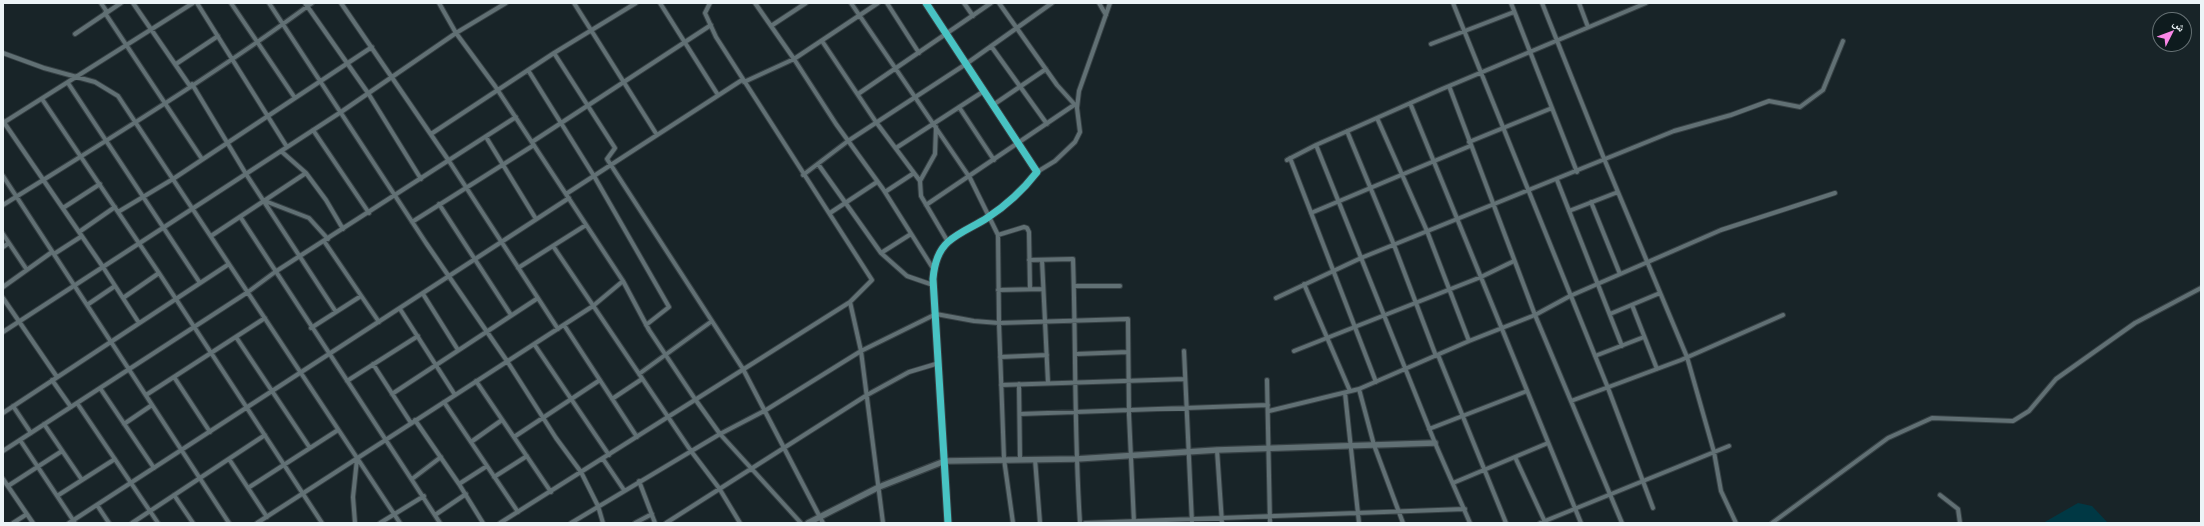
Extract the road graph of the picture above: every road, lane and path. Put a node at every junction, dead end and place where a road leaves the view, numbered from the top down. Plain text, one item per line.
1 (101, 3) edge
2 (120, 3) edge
3 (133, 3) edge
4 (193, 3) edge
5 (197, 3) edge
6 (231, 3) edge
7 (269, 3) edge
8 (312, 3) edge
9 (341, 3) edge
10 (439, 3) edge
11 (506, 3) edge
12 (574, 3) edge
13 (636, 3) edge
14 (660, 3) edge
15 (709, 3) edge
16 (755, 3) edge
17 (806, 3) edge
18 (851, 3) edge
19 (878, 3) edge
20 (887, 3) edge
21 (926, 3) edge
22 (964, 3) edge
23 (991, 3) edge
24 (999, 3) edge
25 (1052, 3) edge
26 (1099, 3) edge
27 (1110, 3) edge
28 (1511, 3) edge
29 (1542, 3) edge
30 (1579, 3) edge
31 (1646, 3) edge
32 (1455, 4) edge
33 (306, 5) edge
34 (799, 5) edge
35 (1514, 12) junction
36 (106, 13) junction
37 (1106, 15) junction
38 (860, 16) junction
39 (973, 16) junction
40 (283, 24) junction
41 (711, 25) junction
42 (771, 26) junction
43 (1016, 27) junction
44 (1588, 27) junction
45 (152, 30) junction
46 (591, 31) junction
47 (1464, 31) junction
48 (456, 33) junction
49 (75, 34) dead end
50 (947, 35) junction
51 (218, 36) junction
52 (822, 40) junction
53 (1557, 41) junction
54 (1843, 41) dead end
55 (257, 42) junction
56 (685, 42) junction
57 (1431, 44) dead end
58 (127, 46) junction
59 (991, 46) junction
60 (372, 47) junction
61 (1530, 52) junction
62 (3, 53) edge
63 (554, 53) junction
64 (919, 53) junction
65 (232, 59) junction
66 (794, 59) junction
67 (347, 63) junction
68 (176, 64) junction
69 (966, 64) junction
70 (896, 68) junction
71 (1046, 69) junction
72 (528, 70) junction
73 (1480, 73) junction
74 (392, 76) junction
75 (79, 77) junction
76 (321, 81) junction
77 (743, 81) junction
78 (68, 83) junction
79 (624, 83) junction
80 (191, 85) junction
81 (1449, 86) junction
82 (1020, 87) junction
83 (498, 90) junction
84 (984, 91) junction
85 (368, 93) junction
86 (858, 94) junction
87 (718, 95) junction
88 (915, 96) junction
89 (294, 98) junction
90 (42, 99) junction
91 (165, 103) junction
92 (1410, 103) junction
93 (993, 105) junction
94 (1076, 106) junction
95 (589, 107) junction
96 (959, 107) junction
97 (1552, 108) junction
98 (341, 112) junction
99 (267, 116) junction
100 (516, 117) junction
101 (1377, 118) junction
102 (3, 122) edge
103 (136, 122) junction
104 (876, 122) junction
105 (562, 124) junction
106 (1047, 124) junction
107 (935, 125) junction
108 (1502, 128) junction
109 (313, 130) junction
110 (1347, 131) junction
111 (431, 134) junction
112 (656, 135) junction
113 (486, 137) junction
114 (106, 141) junction
115 (848, 141) junction
116 (228, 143) junction
117 (1019, 143) junction
118 (533, 144) junction
119 (1470, 144) junction
120 (1316, 145) junction
121 (287, 147) junction
122 (896, 148) junction
123 (281, 151) junction
124 (82, 156) junction
125 (202, 159) junction
126 (994, 160) junction
127 (449, 161) junction
128 (1605, 161) junction
129 (1434, 162) junction
130 (502, 164) junction
131 (818, 164) junction
132 (611, 165) junction
133 (1037, 172) junction
134 (1577, 172) junction
135 (306, 173) junction
136 (914, 173) junction
137 (246, 174) junction
138 (804, 175) junction
139 (1403, 175) junction
140 (3, 176) edge
141 (594, 176) junction
142 (969, 177) junction
143 (173, 178) junction
144 (422, 179) junction
145 (43, 180) junction
146 (920, 180) junction
147 (1557, 180) junction
148 (877, 182) junction
149 (100, 184) junction
150 (465, 187) junction
151 (1371, 189) junction
152 (885, 192) junction
153 (1528, 192) junction
154 (1618, 192) junction
155 (1835, 193) dead end
156 (396, 196) junction
157 (567, 196) junction
158 (17, 197) junction
159 (143, 197) junction
160 (264, 201) junction
161 (847, 202) junction
162 (1339, 202) junction
163 (1591, 202) junction
164 (439, 204) junction
165 (3, 205) edge
166 (926, 205) junction
167 (1494, 205) junction
168 (115, 207) junction
169 (63, 208) junction
170 (193, 208) junction
171 (1569, 211) junction
172 (118, 212) junction
173 (369, 213) junction
174 (830, 213) junction
175 (1311, 213) junction
176 (989, 217) junction
177 (241, 218) junction
178 (536, 219) junction
179 (1457, 219) junction
180 (412, 222) junction
181 (586, 225) junction
182 (164, 227) junction
183 (343, 229) junction
184 (1427, 231) junction
185 (3, 234) edge
186 (81, 234) junction
187 (911, 234) junction
188 (998, 235) junction
189 (211, 236) junction
190 (326, 240) junction
191 (501, 242) junction
192 (948, 242) junction
193 (9, 243) junction
194 (139, 243) junction
195 (1394, 244) junction
196 (553, 246) junction
197 (3, 247) edge
198 (53, 253) junction
199 (881, 253) junction
200 (299, 257) junction
201 (1361, 258) junction
202 (475, 260) junction
203 (1029, 260) junction
204 (1042, 260) junction
205 (1514, 261) junction
206 (1647, 262) junction
207 (229, 264) junction
208 (103, 266) junction
209 (518, 268) junction
210 (27, 270) junction
211 (934, 271) junction
212 (275, 272) junction
213 (1332, 272) junction
214 (159, 273) junction
215 (1620, 274) junction
216 (450, 277) junction
217 (1481, 277) junction
218 (623, 281) junction
219 (200, 283) junction
220 (1304, 284) junction
221 (1598, 284) junction
222 (934, 285) junction
223 (74, 286) junction
224 (115, 286) junction
225 (1074, 286) junction
226 (1120, 286) dead end
227 (3, 287) edge
228 (2201, 288) edge
229 (1030, 289) junction
230 (1043, 289) junction
231 (1448, 289) junction
232 (998, 290) junction
233 (248, 292) junction
234 (1660, 293) junction
235 (423, 294) junction
236 (361, 296) junction
237 (1570, 296) junction
238 (3, 298) edge
239 (123, 298) junction
240 (538, 298) junction
241 (1276, 298) dead end
242 (176, 299) junction
243 (850, 302) junction
244 (1415, 302) junction
245 (87, 305) junction
246 (1632, 305) junction
247 (593, 306) junction
248 (400, 309) junction
249 (336, 312) junction
250 (936, 314) junction
251 (1383, 314) junction
252 (1610, 314) junction
253 (511, 315) junction
254 (1535, 315) junction
255 (1783, 315) dead end
256 (265, 318) junction
257 (712, 321) junction
258 (19, 322) junction
259 (139, 322) junction
260 (379, 322) junction
261 (999, 322) junction
262 (1045, 322) junction
263 (1075, 322) junction
264 (564, 324) junction
265 (646, 325) junction
266 (1354, 326) junction
267 (194, 327) junction
268 (311, 328) junction
269 (558, 328) junction
270 (1502, 329) junction
271 (3, 332) edge
272 (486, 332) junction
273 (418, 336) junction
274 (236, 337) junction
275 (1327, 337) junction
276 (1644, 337) junction
277 (110, 341) junction
278 (1469, 341) junction
279 (534, 344) junction
280 (1622, 346) junction
281 (458, 350) junction
282 (861, 351) junction
283 (1184, 351) dead end
284 (1294, 351) dead end
285 (1128, 352) junction
286 (211, 353) junction
287 (665, 354) junction
288 (1076, 354) junction
289 (329, 355) junction
290 (1046, 355) junction
291 (1437, 356) junction
292 (1594, 356) junction
293 (1000, 357) junction
294 (1687, 357) junction
295 (507, 361) junction
296 (939, 363) junction
297 (373, 364) junction
298 (436, 365) junction
299 (743, 369) junction
300 (1406, 369) junction
301 (1657, 369) junction
302 (129, 370) junction
303 (300, 373) junction
304 (639, 374) junction
305 (57, 376) junction
306 (174, 377) junction
307 (642, 379) junction
308 (1185, 379) junction
309 (52, 380) junction
310 (600, 380) junction
311 (1128, 380) junction
312 (1267, 380) dead end
313 (347, 381) junction
314 (476, 381) junction
315 (1076, 382) junction
316 (1376, 382) junction
317 (1048, 383) junction
318 (1019, 384) junction
319 (1001, 385) junction
320 (100, 388) junction
321 (1608, 388) junction
322 (1359, 389) junction
323 (272, 391) junction
324 (1350, 391) junction
325 (1527, 391) junction
326 (1345, 393) junction
327 (392, 394) junction
328 (146, 395) junction
329 (455, 395) junction
330 (867, 395) junction
331 (571, 399) junction
332 (612, 399) junction
333 (695, 399) junction
334 (444, 402) junction
335 (1572, 402) junction
336 (76, 404) junction
337 (152, 405) junction
338 (1268, 405) junction
339 (3, 406) edge
340 (13, 406) junction
341 (71, 407) junction
342 (247, 408) junction
343 (1186, 408) junction
344 (766, 410) junction
345 (1129, 410) junction
346 (1269, 411) junction
347 (5, 412) edge
348 (1077, 412) junction
349 (1020, 414) junction
350 (1463, 416) junction
351 (668, 417) junction
352 (543, 418) junction
353 (416, 420) junction
354 (502, 420) junction
355 (411, 423) junction
356 (44, 424) junction
357 (124, 424) junction
358 (1429, 429) junction
359 (338, 430) junction
360 (210, 432) junction
361 (31, 433) junction
362 (720, 434) junction
363 (265, 435) junction
364 (514, 437) junction
365 (637, 437) junction
366 (386, 439) junction
367 (20, 440) junction
368 (471, 442) junction
369 (1435, 443) junction
370 (1548, 443) junction
371 (1374, 445) junction
372 (1729, 446) dead end
373 (1270, 447) junction
374 (1349, 447) junction
375 (310, 448) junction
376 (785, 449) junction
377 (181, 450) junction
378 (1217, 450) junction
379 (3, 451) edge
380 (62, 451) junction
381 (691, 451) junction
382 (1188, 451) junction
383 (1714, 452) junction
384 (609, 455) junction
385 (1131, 455) junction
386 (527, 456) junction
387 (441, 457) junction
388 (1515, 457) junction
389 (115, 459) junction
390 (229, 459) junction
391 (357, 459) junction
392 (602, 459) junction
393 (1004, 459) junction
394 (1020, 459) junction
395 (1035, 459) junction
396 (1076, 459) junction
397 (945, 461) junction
398 (284, 464) junction
399 (487, 466) junction
400 (38, 467) junction
401 (154, 468) junction
402 (1485, 469) junction
403 (752, 470) junction
404 (581, 472) junction
405 (494, 477) junction
406 (200, 478) junction
407 (412, 478) junction
408 (3, 479) edge
409 (82, 480) junction
410 (639, 481) junction
411 (1643, 481) junction
412 (131, 482) junction
413 (1453, 483) junction
414 (460, 484) junction
415 (8, 486) junction
416 (879, 487) junction
417 (248, 488) junction
418 (719, 488) junction
419 (624, 490) junction
420 (550, 492) junction
421 (1611, 493) junction
422 (303, 494) junction
423 (466, 494) junction
424 (174, 495) junction
425 (1940, 495) dead end
426 (57, 496) junction
427 (424, 496) junction
428 (97, 505) junction
429 (598, 506) junction
430 (1575, 508) junction
431 (1653, 508) dead end
432 (1465, 509) junction
433 (150, 511) junction
434 (1398, 511) junction
435 (518, 512) junction
436 (1357, 512) junction
437 (27, 514) junction
438 (435, 514) junction
439 (652, 514) junction
440 (394, 515) junction
441 (1269, 516) junction
442 (267, 517) junction
443 (820, 517) junction
444 (1221, 518) junction
445 (1192, 521) edge
446 (74, 522) edge
447 (1134, 522) edge
448 (1545, 522) edge
449 (14, 523) edge
450 (33, 523) edge
451 (68, 523) edge
452 (109, 523) edge
453 (132, 523) edge
454 (158, 523) edge
455 (193, 523) edge
456 (229, 523) edge
457 (257, 523) edge
458 (322, 523) edge
459 (355, 523) edge
460 (380, 523) edge
461 (400, 523) edge
462 (440, 523) edge
463 (483, 523) edge
464 (500, 523) edge
465 (571, 523) edge
466 (604, 523) edge
467 (635, 523) edge
468 (655, 523) edge
469 (666, 523) edge
470 (740, 523) edge
471 (801, 523) edge
472 (808, 523) edge
473 (822, 523) edge
474 (883, 523) edge
475 (948, 523) edge
476 (1013, 523) edge
477 (1040, 523) edge
478 (1080, 523) edge
479 (1085, 523) edge
480 (1222, 523) edge
481 (1270, 523) edge
482 (1359, 523) edge
483 (1403, 523) edge
484 (1470, 523) edge
485 (1506, 523) edge
486 (1540, 523) edge
487 (1581, 523) edge
488 (1622, 523) edge
489 (1736, 523) edge
490 (1772, 523) edge
491 (1960, 523) edge

1 - 36 street
2 - 36 street
3 - 45 street
4 - 45 street
5 - 51 street
6 - 55 street
7 - 40 street
8 - 33 street
9 - 60 street
10 - 48 street
11 - 48 street
12 - 46 street
13 - 46 street
14 - 56 street
15 - 41 street
16 - 42 street
17 - 34 street
18 - 38 street
19 - 38 street
20 - 64 street
21 - 50 highway
22 - 39 street
23 - 39 street
24 - 43 street
25 - 43 street
26 - 37 street
27 - 37 street
28 - 35 street
29 - 53 street
30 - 44 street
31 - 44 street
32 - 47 street
33 - 40 street
33 - 67 street
34 - 42 street
35 - 47 street
35 - 61 street
36 - 49 street
36 - 58 street
37 - 94 street
38 - 52 street
38 - 70 street
39 - 50 street
40 - 55 street
40 - 76 street
41 - 56 street
41 - 77 street
42 - 66 street
43 - 59 street
43 - 71 street
44 - 53 street
45 - 58 street
45 - 68 street
46 - 63 street
46 - 79 street
47 - 57 street
47 - 73 street
48 - 74 street
48 - 83 street
50 - 64 street
50 - 69 highway
51 - 65 street
51 - 68 street
52 - 66 street
52 - 86 street
53 - 61 street
53 - 128 street
54 - 128 street
55 - 65 street
55 - 89 street
56 - 79 street
56 - 87 street
58 - 75 street
58 - 91 street
59 - 69 street
59 - 82 street
60 - 67 street
60 - 74 street
61 - 73 street
61 - 97 street
62 - 75 street
63 - 72 street
63 - 95 street
64 - 70 street
65 - 80 street
65 - 99 street
66 - 77 street
66 - 115 street
67 - 76 street
67 - 85 street
68 - 80 street
69 - 84 highway
69 - 88 street
70 - 86 street
70 - 88 street
71 - 82 street
71 - 94 street
72 - 83 street
72 - 105 street
73 - 81 street
73 - 108 street
74 - 85 street
74 - 111 street
75 - 78 street
75 - 103 street
76 - 89 street
76 - 98 street
77 - 87 street
77 - 138 street
78 - 90 street
78 - 114 street
79 - 95 street
79 - 112 street
80 - 91 street
80 - 116 street
81 - 92 street
81 - 119 street
82 - 93 street
82 - 106 street
83 - 100 street
83 - 111 street
84 - 93 highway
84 - 96 street
85 - 98 street
85 - 144 street
86 - 104 street
87 - 112 street
88 - 104 street
88 - 107 street
89 - 99 street
90 - 102 street
90 - 124 street
91 - 103 street
91 - 125 street
92 - 101 street
92 - 129 street
93 - 117 highway
94 - 106 street
94 - 133 street
95 - 105 street
95 - 132 street
96 - 107 street
96 - 126 street
97 - 108 street
97 - 134 street
98 - 109 street
98 - 156 street
99 - 116 street
99 - 121 street
100 - 113 street
100 - 118 street
101 - 110 street
101 - 139 street
102 - 145 street
103 - 114 street
103 - 143 street
104 - 115 street
104 - 122 street
105 - 118 street
105 - 141 street
106 - 117 street
107 - 122 street
107 - 142 street
107 - 146 street
108 - 119 street
108 - 153 street
109 - 121 street
109 - 173 street
110 - 120 street
110 - 151 street
111 - 127 street
112 - 132 street
113 - 127 street
113 - 130 street
114 - 124 street
114 - 159 street
115 - 131 street
115 - 148 street
116 - 125 street
116 - 137 street
117 - 126 street
117 - 133 highway
118 - 130 street
118 - 157 street
119 - 129 street
119 - 167 street
120 - 162 street
120 - 175 street
121 - 123 street
122 - 136 street
123 - 135 street
123 - 137 street
124 - 145 street
124 - 149 street
125 - 143 street
126 - 142 street
127 - 144 street
127 - 150 street
128 - 134 street
128 - 154 street
129 - 139 street
129 - 179 street
130 - 150 street
130 - 178 street
131 - 138 street
131 - 161 street
132 - 141 street
132 - 257 street
133 - 176 highway
134 - 147 street
135 - 160 street
135 - 183 street
136 - 146 street
136 - 152 street
137 - 160 street
137 - 170 street
138 - 174 street
139 - 151 street
139 - 184 street
140 - 158 street
141 - 157 street
141 - 265 street
142 - 166 street
142 - 176 street
143 - 159 street
143 - 170 street
144 - 156 street
145 - 158 street
145 - 169 street
146 - 166 street
147 - 153 street
147 - 171 street
148 - 152 street
148 - 161 street
149 - 168 street
149 - 169 street
150 - 164 street
150 - 191 street
151 - 162 street
151 - 195 street
152 - 187 street
153 - 167 street
153 - 237 street
154 - 163 street
154 - 206 street
155 - 206 street
156 - 173 street
156 - 180 street
157 - 178 street
157 - 181 street
158 - 165 street
158 - 198 street
159 - 172 street
159 - 182 street
160 - 177 street
160 - 190 street
160 - 200 street
161 - 174 street
161 - 199 street
162 - 175 street
162 - 201 street
163 - 171 street
163 - 215 street
164 - 180 street
164 - 202 street
166 - 192 street
167 - 179 street
167 - 205 street
168 - 172 street
168 - 186 street
169 - 186 street
170 - 182 street
170 - 189 street
171 - 221 street
172 - 194 street
173 - 183 street
174 - 243 street
175 - 213 street
176 - 188 street
176 - 192 highway
177 - 189 street
177 - 212 street
178 - 191 street
179 - 184 street
179 - 217 street
180 - 216 street
181 - 196 street
181 - 218 street
182 - 194 street
182 - 219 street
183 - 190 street
184 - 195 street
184 - 231 street
185 - 193 street
186 - 198 street
186 - 208 street
187 - 199 street
187 - 211 street
188 - 203 street
188 - 232 street
189 - 207 street
190 - 200 street
190 - 236 street
191 - 202 street
191 - 209 street
192 - 211 highway
193 - 197 street
193 - 210 street
194 - 208 street
194 - 214 street
195 - 201 street
195 - 244 street
196 - 209 street
196 - 247 street
198 - 210 street
198 - 223 street
199 - 222 street
200 - 212 street
200 - 249 street
201 - 213 street
201 - 251 street
202 - 216 street
202 - 253 street
203 - 204 street
203 - 229 street
204 - 225 street
204 - 230 street
205 - 217 street
205 - 254 street
206 - 215 street
206 - 234 street
207 - 219 street
207 - 233 street
208 - 223 street
208 - 224 street
209 - 240 street
210 - 227 street
211 - 222 highway
212 - 233 street
212 - 268 street
213 - 220 street
213 - 266 street
214 - 239 street
214 - 242 street
215 - 221 street
216 - 235 street
216 - 272 street
217 - 231 street
217 - 270 street
218 - 247 street
218 - 265 street
219 - 242 street
220 - 241 street
220 - 275 street
221 - 237 street
221 - 252 street
222 - 250 highway
223 - 245 street
223 - 258 street
224 - 239 street
224 - 245 street
225 - 226 street
225 - 263 street
228 - 490 street
229 - 230 street
229 - 232 street
230 - 262 street
231 - 244 street
231 - 278 street
232 - 261 street
233 - 256 street
233 - 267 street
234 - 246 street
234 - 294 street
235 - 248 street
235 - 281 street
236 - 249 street
236 - 260 street
237 - 254 street
237 - 292 street
238 - 258 street
239 - 259 street
240 - 253 street
240 - 269 street
242 - 259 street
242 - 267 street
243 - 282 street
243 - 299 street
244 - 251 street
244 - 291 street
245 - 277 street
246 - 252 street
246 - 276 street
247 - 264 street
247 - 304 street
248 - 260 street
248 - 273 street
249 - 268 street
250 - 261 street
250 - 282 street
250 - 296 highway
251 - 266 street
251 - 300 street
252 - 280 street
253 - 272 street
254 - 270 street
254 - 335 street
255 - 294 street
256 - 274 street
256 - 303 street
257 - 287 street
257 - 299 street
258 - 271 street
258 - 305 street
259 - 277 street
260 - 289 street
261 - 262 street
261 - 293 street
262 - 263 street
262 - 290 street
263 - 285 street
263 - 288 street
264 - 269 street
264 - 310 street
265 - 287 street
266 - 275 street
266 - 316 street
267 - 286 street
267 - 302 street
268 - 289 street
269 - 279 street
270 - 278 street
270 - 325 street
272 - 281 street
272 - 295 street
273 - 297 street
273 - 298 street
274 - 286 street
274 - 323 street
275 - 284 street
275 - 324 street
276 - 280 street
276 - 301 street
277 - 302 street
277 - 305 street
278 - 291 street
279 - 295 street
279 - 331 street
280 - 292 street
281 - 298 street
282 - 330 street
282 - 344 street
283 - 308 street
285 - 288 street
285 - 311 street
286 - 306 street
286 - 342 street
287 - 304 street
287 - 333 street
288 - 315 street
289 - 303 street
289 - 313 street
290 - 293 street
290 - 317 street
291 - 300 street
291 - 350 street
292 - 321 street
293 - 319 street
294 - 301 street
294 - 383 street
295 - 314 street
295 - 352 street
296 - 330 street
296 - 397 highway
297 - 313 street
297 - 327 street
298 - 327 street
298 - 329 street
299 - 333 street
299 - 344 street
300 - 316 street
300 - 358 street
301 - 321 street
302 - 320 street
302 - 328 street
303 - 323 street
303 - 359 street
304 - 307 street
305 - 309 street
306 - 328 street
306 - 360 street
307 - 332 street
307 - 351 street
308 - 311 street
308 - 343 street
309 - 340 street
309 - 341 street
310 - 331 street
310 - 332 street
311 - 315 street
311 - 345 street
312 - 338 street
313 - 366 street
314 - 329 street
314 - 354 street
315 - 317 street
315 - 348 street
316 - 322 street
317 - 318 street
318 - 319 street
318 - 349 street
319 - 393 street
320 - 336 street
320 - 357 street
321 - 335 street
321 - 411 street
322 - 324 street
322 - 371 street
323 - 342 street
323 - 375 street
324 - 326 street
325 - 350 street
325 - 370 street
326 - 346 street
326 - 374 street
327 - 355 street
328 - 337 street
329 - 334 street
330 - 376 street
330 - 416 street
331 - 352 street
331 - 384 street
332 - 365 street
333 - 351 street
333 - 362 street
334 - 353 street
334 - 368 street
335 - 421 street
336 - 341 street
336 - 389 street
337 - 357 street
337 - 377 street
338 - 343 street
338 - 346 street
339 - 347 street
340 - 347 street
340 - 361 street
341 - 356 street
342 - 360 street
342 - 363 street
343 - 345 street
343 - 382 street
344 - 362 street
344 - 376 street
345 - 348 street
345 - 385 street
346 - 373 street
348 - 349 street
348 - 396 street
349 - 394 street
350 - 358 street
350 - 402 street
351 - 365 street
351 - 381 street
352 - 364 street
352 - 404 street
353 - 355 street
353 - 387 street
354 - 364 street
354 - 368 street
355 - 366 street
356 - 361 street
356 - 380 street
357 - 401 street
358 - 369 street
359 - 375 street
359 - 391 street
360 - 377 street
361 - 367 street
362 - 381 street
362 - 403 street
363 - 390 street
363 - 398 street
364 - 386 street
365 - 384 street
366 - 391 street
366 - 407 street
367 - 379 street
367 - 400 street
368 - 399 street
369 - 371 street
369 - 413 street
370 - 388 street
370 - 430 street
371 - 374 street
371 - 434 street
372 - 383 street
373 - 374 street
373 - 378 street
373 - 441 street
374 - 436 street
375 - 398 street
376 - 403 street
376 - 443 street
377 - 401 street
377 - 406 street
378 - 382 street
378 - 444 street
380 - 400 street
380 - 409 street
381 - 410 street
381 - 418 street
382 - 385 street
382 - 445 street
383 - 411 street
383 - 489 street
384 - 392 street
385 - 396 street
385 - 447 street
386 - 405 street
386 - 420 street
387 - 407 street
387 - 414 street
388 - 402 street
388 - 448 street
389 - 409 street
389 - 412 street
390 - 406 street
390 - 417 street
391 - 422 street
391 - 440 street
391 - 459 street
392 - 404 street
392 - 419 street
393 - 394 street
393 - 397 street
393 - 476 street
394 - 395 street
395 - 396 street
395 - 477 street
396 - 478 street
397 - 416 street
397 - 475 highway
398 - 417 street
398 - 422 street
399 - 405 street
399 - 414 street
400 - 415 street
400 - 426 street
401 - 412 street
402 - 413 street
402 - 485 street
403 - 418 street
403 - 471 street
404 - 420 street
404 - 429 street
405 - 435 street
406 - 424 street
406 - 456 street
407 - 427 street
408 - 415 street
409 - 426 street
410 - 419 street
410 - 439 street
411 - 421 street
411 - 431 street
412 - 428 street
412 - 433 street
413 - 432 street
414 - 423 street
415 - 437 street
416 - 443 street
416 - 474 street
417 - 442 street
418 - 469 street
418 - 470 street
419 - 429 street
420 - 435 street
421 - 430 street
421 - 488 street
422 - 442 street
422 - 458 street
423 - 438 street
423 - 463 street
424 - 433 street
424 - 455 street
425 - 491 street
426 - 446 street
427 - 438 street
427 - 440 street
428 - 446 street
428 - 452 street
429 - 465 street
429 - 466 street
430 - 448 street
430 - 487 street
432 - 434 street
432 - 484 street
433 - 453 street
433 - 454 street
434 - 436 street
434 - 483 street
435 - 464 street
436 - 441 street
436 - 482 street
437 - 449 street
437 - 450 street
438 - 462 street
439 - 467 street
439 - 468 street
440 - 460 street
440 - 461 street
441 - 444 street
441 - 481 street
442 - 457 street
443 - 472 street
443 - 473 street
444 - 445 street
444 - 480 street
445 - 447 street
446 - 451 street
447 - 479 street
448 - 486 street

